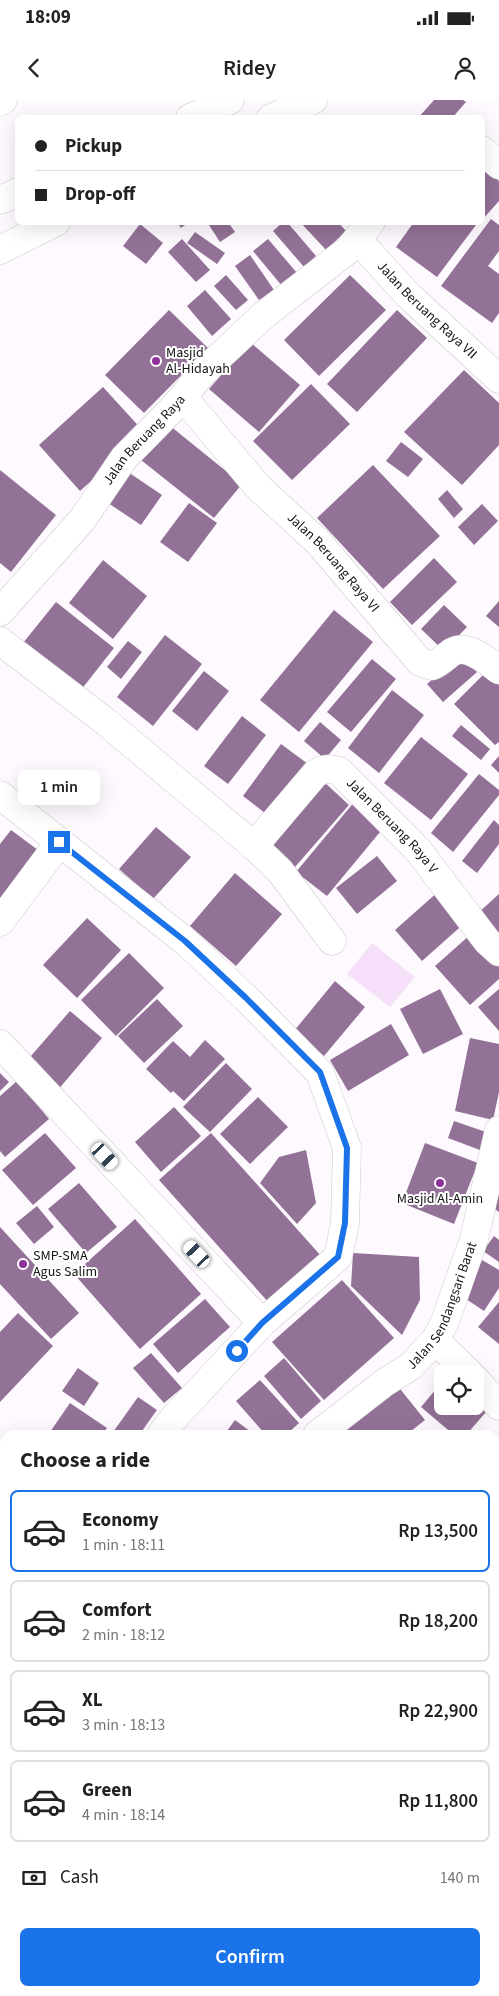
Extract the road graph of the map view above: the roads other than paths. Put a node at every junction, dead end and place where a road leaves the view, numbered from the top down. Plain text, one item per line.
1 (230, 100) edge
2 (314, 100) edge
3 (197, 115) edge
4 (278, 115) edge
5 (485, 152) edge
6 (499, 164) edge
7 (15, 193) edge
8 (0, 200) edge
9 (50, 225) edge
10 (364, 231) edge
11 (0, 250) edge
12 (499, 379) edge
13 (183, 397) junction
14 (0, 612) edge
15 (0, 641) edge
16 (499, 670) edge
17 (0, 795) edge
18 (59, 842) junction
19 (254, 846) junction
20 (0, 922) edge
21 (332, 940) dead end
22 (499, 952) edge
23 (0, 1044) edge
24 (498, 1140) edge
25 (262, 1323) junction
26 (435, 1340) junction
27 (461, 1365) edge
28 (484, 1388) edge
29 (499, 1406) edge
30 (165, 1430) edge
31 (323, 1430) edge

1 - 3 main road
2 - 4 main road
5 - 6 main road
7 - 8 main road
9 - 11 main road
10 - 12 main road, Jalan Beruang Raya VII
10 - 13 main road, Jalan Beruang Raya
13 - 14 main road, Jalan Beruang Raya
13 - 16 main road, Jalan Beruang Raya VI
15 - 19 main road
17 - 18 main road
18 - 20 main road
18 - 25 main road
19 - 21 main road
19 - 22 main road, Jalan Beruang Raya V
23 - 25 main road
24 - 26 main road, Jalan Sendangsari Barat
25 - 30 main road
26 - 27 main road
26 - 31 main road, Jalan Sendangsari Barat
28 - 29 main road

